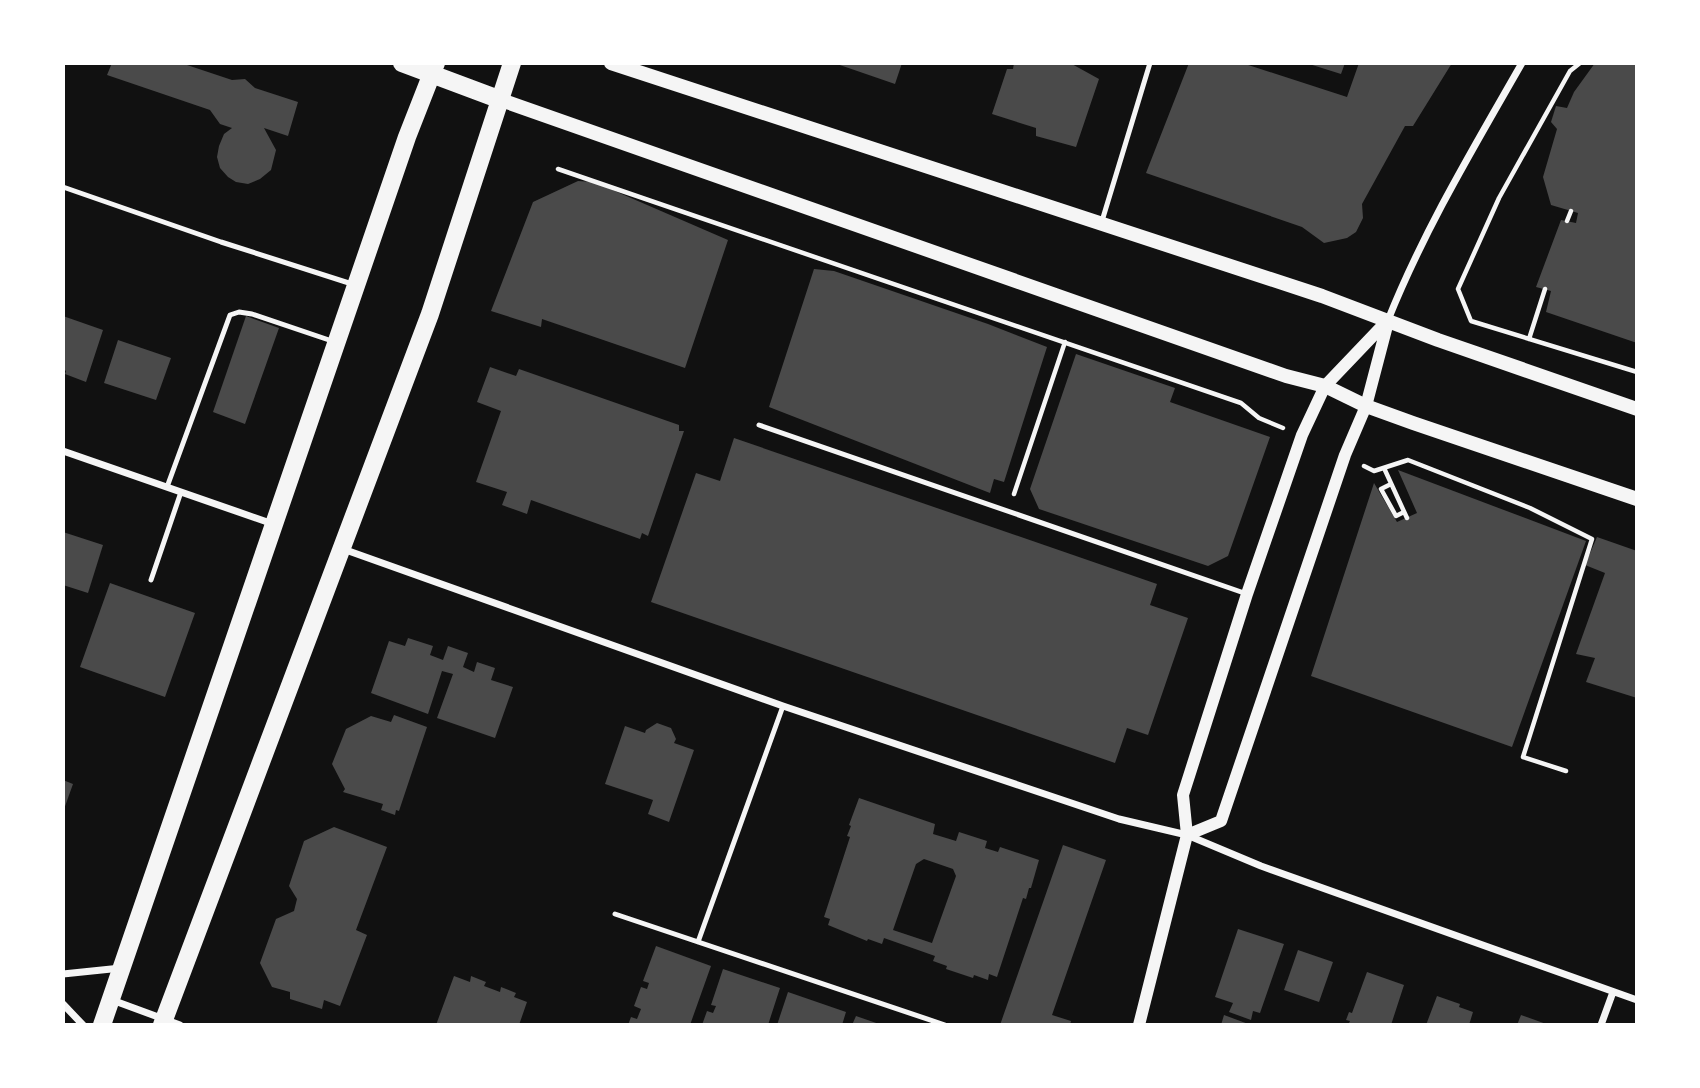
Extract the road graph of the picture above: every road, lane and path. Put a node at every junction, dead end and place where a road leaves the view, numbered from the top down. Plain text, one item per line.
1 (402, 63) edge
2 (512, 63) edge
3 (611, 63) edge
4 (1150, 63) edge
5 (1522, 63) edge
6 (1580, 63) edge
7 (433, 69) edge
8 (501, 100) junction
9 (558, 169) dead end
10 (63, 187) edge
11 (1572, 212) dead end
12 (1567, 221) dead end
13 (1101, 225) junction
14 (356, 286) junction
15 (1545, 289) dead end
16 (1388, 320) junction
17 (1529, 339) junction
18 (337, 342) junction
19 (1065, 342) junction
20 (1637, 372) edge
21 (1325, 386) junction
22 (1366, 405) junction
23 (1637, 409) edge
24 (759, 425) dead end
25 (1303, 435) junction
26 (63, 451) edge
27 (1345, 455) junction
28 (1384, 468) junction
29 (1391, 484) junction
30 (167, 487) junction
31 (181, 492) junction
32 (1637, 499) edge
33 (1008, 511) junction
34 (273, 525) junction
35 (343, 549) junction
36 (150, 580) dead end
37 (1247, 594) junction
38 (783, 706) junction
39 (1566, 771) dead end
40 (1187, 835) junction
41 (615, 914) dead end
42 (698, 942) junction
43 (121, 968) junction
44 (63, 974) edge
45 (1613, 992) junction
46 (111, 999) junction
47 (1637, 1000) edge
48 (63, 1004) edge
49 (169, 1023) edge
50 (83, 1025) edge
51 (102, 1025) edge
52 (945, 1025) edge
53 (1139, 1025) edge
54 (1601, 1025) edge

1 - 7 main road
2 - 8 main road
3 - 13 main road
4 - 13 lane
5 - 16 street
6 - 17 path
7 - 8 main road
7 - 14 main road
8 - 21 main road
8 - 35 main road
9 - 19 path
10 - 14 lane
11 - 12 path
13 - 16 main road
14 - 18 main road
15 - 17 path
16 - 21 street
16 - 22 street
16 - 23 main road
17 - 20 path
18 - 30 lane
18 - 34 main road
19 - 25 path
19 - 33 path
21 - 22 main road
21 - 25 street
22 - 27 street
22 - 32 main road
24 - 33 lane
25 - 37 street
26 - 30 street
27 - 28 path
27 - 40 street
28 - 29 path
28 - 39 path
29 - 29 path
30 - 31 street
31 - 34 street
31 - 36 lane
33 - 37 lane
34 - 43 main road
35 - 38 street
35 - 49 main road
37 - 40 street
38 - 40 street
38 - 42 lane
40 - 45 street
40 - 53 street
41 - 42 lane
42 - 52 lane
43 - 44 street
43 - 46 main road
45 - 47 street
45 - 54 street
46 - 49 street
46 - 51 main road
48 - 50 street

